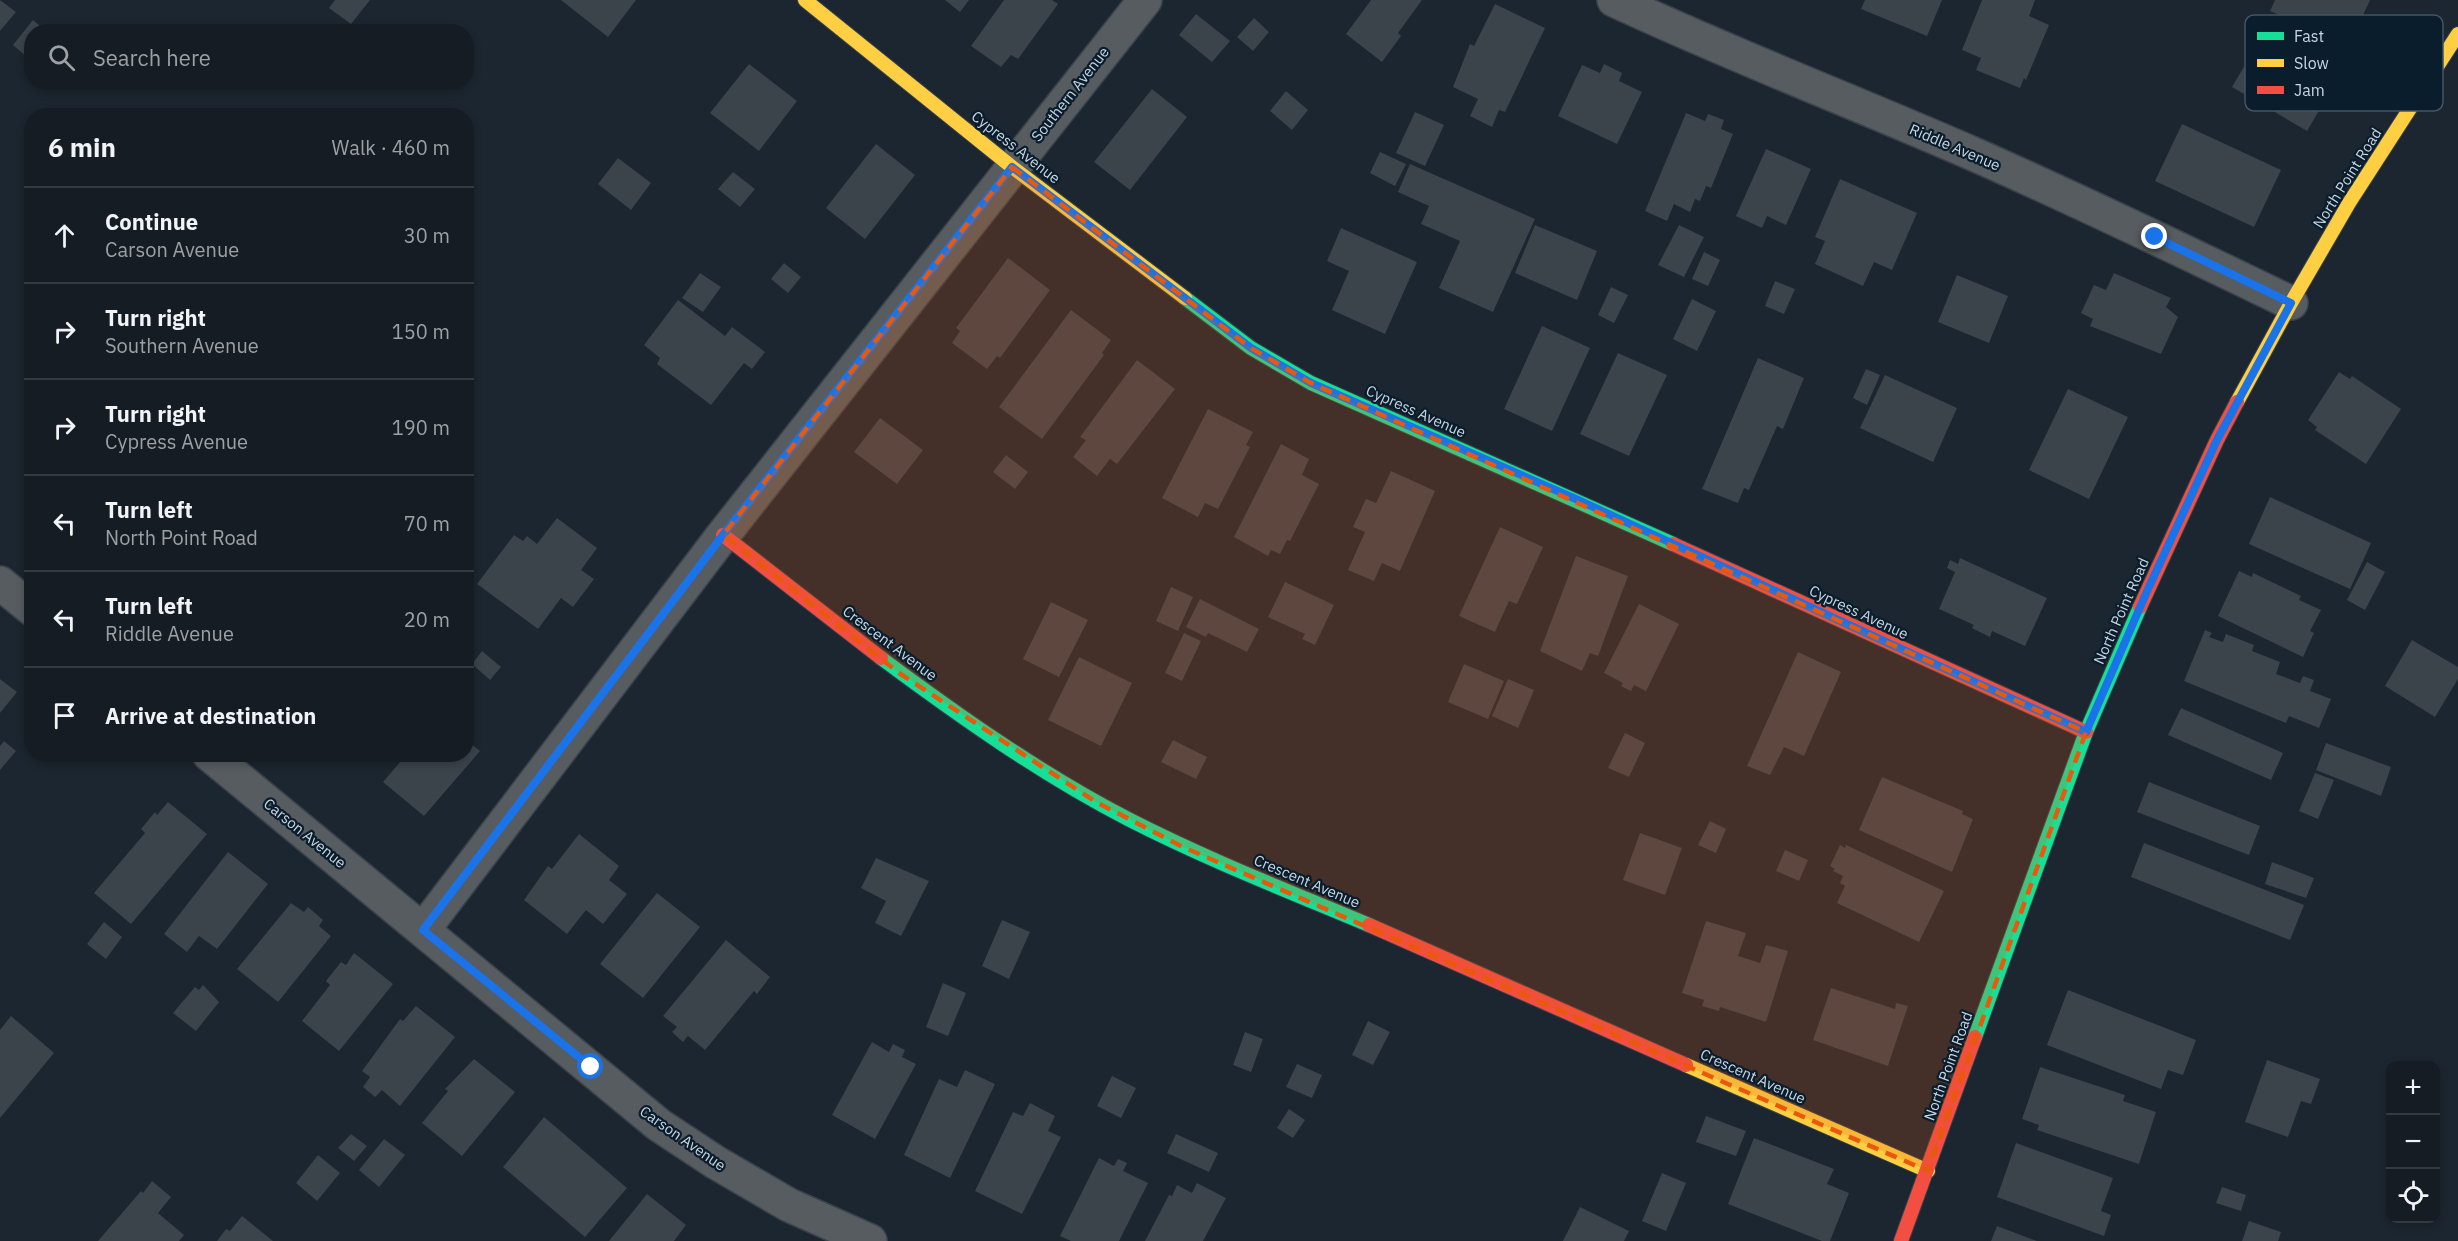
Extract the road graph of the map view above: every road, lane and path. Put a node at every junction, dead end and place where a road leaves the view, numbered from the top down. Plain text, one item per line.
1 (805, 0) edge
2 (1145, 0) edge
3 (1614, 0) edge
4 (2458, 34) edge
5 (2443, 57) edge
6 (2408, 111) edge
7 (1012, 167) junction
8 (2291, 303) junction
9 (723, 535) junction
10 (0, 584) edge
11 (24, 603) edge
12 (2086, 732) junction
13 (219, 762) edge
14 (423, 930) junction
15 (1928, 1171) junction
16 (870, 1241) edge
17 (1901, 1241) edge

1 - 7 street, Cypress Avenue
2 - 7 street, Southern Avenue
3 - 8 street, Riddle Avenue
4 - 5 street, North Point Road
6 - 8 street, North Point Road
7 - 9 street, Southern Avenue
7 - 12 street, Cypress Avenue
8 - 12 street, North Point Road
9 - 14 street, Southern Avenue
9 - 15 street, Crescent Avenue
10 - 11 street
12 - 15 street, North Point Road
13 - 14 street, Carson Avenue
14 - 16 street, Carson Avenue
15 - 17 street, North Point Road

